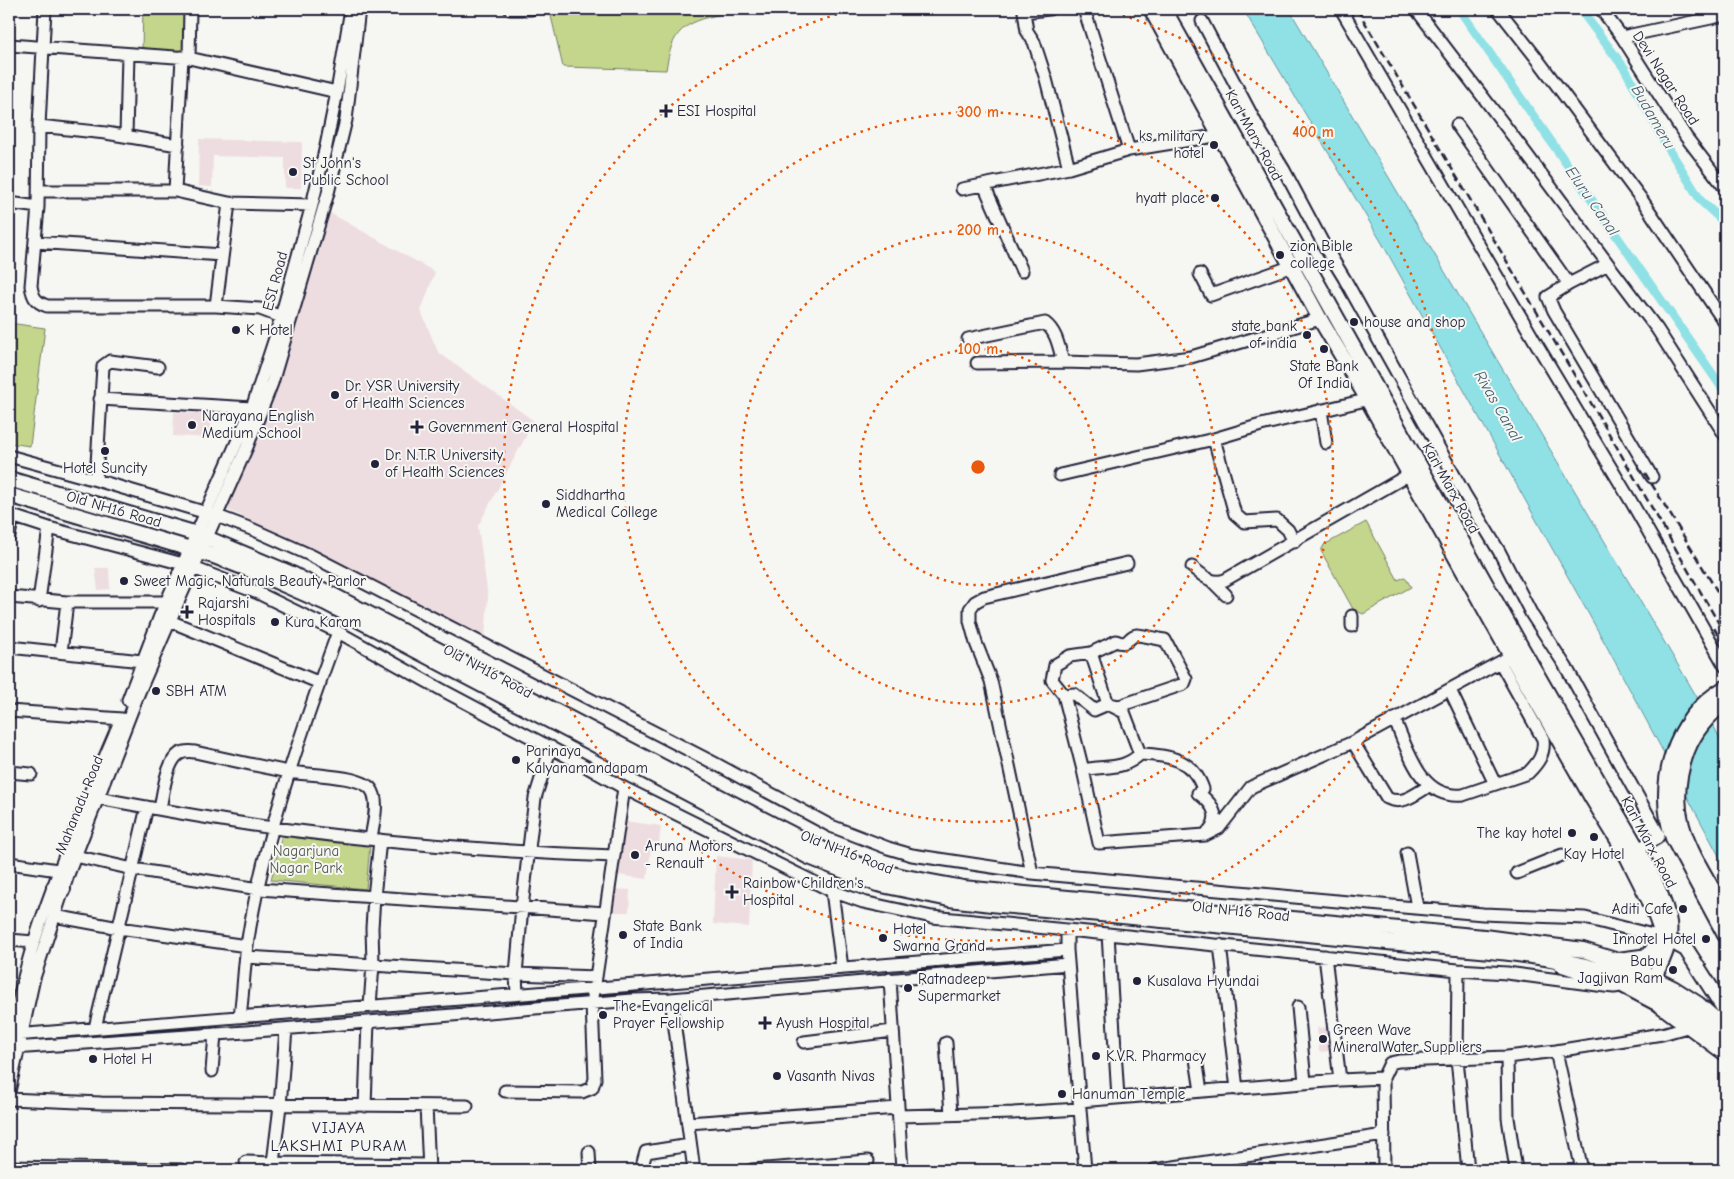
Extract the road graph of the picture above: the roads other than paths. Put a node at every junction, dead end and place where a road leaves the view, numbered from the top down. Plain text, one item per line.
1 (45, 9) edge
2 (190, 9) edge
3 (351, 9) edge
4 (359, 9) edge
5 (510, 9) edge
6 (531, 9) edge
7 (1048, 9) edge
8 (1084, 9) edge
9 (1151, 9) edge
10 (1164, 9) edge
11 (1341, 9) edge
12 (1416, 9) edge
13 (1498, 9) edge
14 (1605, 9) edge
15 (1725, 15) edge
16 (1202, 21) dead end
17 (1622, 37) junction
18 (9, 45) edge
19 (43, 48) junction
20 (128, 54) junction
21 (185, 58) junction
22 (1201, 87) junction
23 (337, 92) junction
24 (1457, 125) dead end
25 (38, 126) junction
26 (126, 136) junction
27 (1221, 136) junction
28 (178, 145) junction
29 (1129, 150) junction
30 (1069, 168) junction
31 (984, 185) junction
32 (1725, 188) edge
33 (962, 190) dead end
34 (39, 191) junction
35 (175, 191) junction
36 (9, 203) edge
37 (229, 203) junction
38 (312, 205) junction
39 (38, 207) junction
40 (35, 242) junction
41 (222, 255) junction
42 (1305, 260) junction
43 (1608, 264) junction
44 (1292, 267) junction
45 (1022, 271) dead end
46 (1200, 274) dead end
47 (1570, 284) junction
48 (216, 306) junction
49 (1721, 308) edge
50 (1320, 318) junction
51 (286, 319) junction
52 (1725, 324) edge
53 (968, 339) dead end
54 (1063, 362) junction
55 (977, 363) dead end
56 (158, 367) dead end
57 (1375, 398) junction
58 (100, 399) junction
59 (252, 408) junction
60 (1321, 410) junction
61 (1725, 435) edge
62 (1214, 439) junction
63 (1326, 443) dead end
64 (9, 456) edge
65 (1410, 474) junction
66 (1060, 475) dead end
67 (1652, 477) dead end
68 (9, 479) edge
69 (96, 480) junction
70 (9, 495) edge
71 (11, 515) edge
72 (211, 515) junction
73 (49, 528) junction
74 (9, 536) edge
75 (202, 536) junction
76 (1294, 542) junction
77 (195, 550) junction
78 (1127, 563) dead end
79 (188, 566) junction
80 (1192, 567) dead end
81 (1470, 568) junction
82 (1212, 581) junction
83 (1226, 595) dead end
84 (9, 597) edge
85 (39, 601) junction
86 (66, 602) junction
87 (166, 602) junction
88 (170, 620) junction
89 (338, 632) junction
90 (9, 647) edge
91 (61, 652) junction
92 (1091, 653) junction
93 (1505, 659) junction
94 (142, 661) junction
95 (1725, 666) edge
96 (320, 682) junction
97 (1725, 688) edge
98 (1450, 690) junction
99 (1064, 695) junction
100 (1108, 704) junction
101 (1725, 704) edge
102 (9, 711) edge
103 (122, 719) junction
104 (1394, 719) junction
105 (1561, 730) junction
106 (1352, 742) junction
107 (551, 747) junction
108 (1140, 754) junction
109 (1083, 770) junction
110 (9, 772) edge
111 (290, 772) junction
112 (31, 774) dead end
113 (1495, 784) junction
114 (1429, 786) junction
115 (624, 788) junction
116 (98, 798) junction
117 (147, 807) junction
118 (160, 809) junction
119 (274, 828) junction
120 (1205, 835) junction
121 (375, 839) junction
122 (1638, 849) junction
123 (528, 853) junction
124 (1407, 853) dead end
125 (1562, 855) dead end
126 (75, 856) junction
127 (614, 856) junction
128 (9, 863) edge
129 (133, 869) junction
130 (64, 871) junction
131 (1032, 873) junction
132 (1517, 873) dead end
133 (58, 888) junction
134 (259, 889) junction
135 (832, 891) junction
136 (374, 897) junction
137 (522, 907) junction
138 (1417, 907) junction
139 (1725, 912) edge
140 (605, 913) junction
141 (54, 916) junction
142 (119, 928) junction
143 (1067, 930) junction
144 (1108, 934) junction
145 (1725, 935) edge
146 (1664, 938) junction
147 (9, 940) edge
148 (34, 942) junction
149 (1220, 945) junction
150 (1067, 950) junction
151 (247, 952) junction
152 (1325, 956) junction
153 (1649, 957) junction
154 (1618, 961) junction
155 (373, 964) junction
156 (1068, 964) junction
157 (837, 968) junction
158 (1458, 970) junction
159 (516, 974) junction
160 (596, 976) junction
161 (890, 979) junction
162 (1631, 980) junction
163 (832, 984) junction
164 (1650, 984) junction
165 (594, 988) junction
166 (516, 994) junction
167 (670, 999) junction
168 (592, 1004) junction
169 (370, 1006) junction
170 (1298, 1007) dead end
171 (1725, 1010) edge
172 (240, 1017) junction
173 (368, 1022) junction
174 (1688, 1027) junction
175 (95, 1028) junction
176 (1725, 1028) edge
177 (286, 1029) junction
178 (893, 1030) junction
179 (214, 1034) junction
180 (13, 1041) edge
181 (804, 1042) dead end
182 (946, 1043) dead end
183 (1725, 1045) edge
184 (1556, 1052) junction
185 (1725, 1054) edge
186 (1507, 1057) junction
187 (1196, 1058) dead end
188 (1458, 1059) junction
189 (212, 1071) dead end
190 (1383, 1078) junction
191 (1340, 1080) junction
192 (1306, 1082) junction
193 (1237, 1089) junction
194 (505, 1091) dead end
195 (9, 1092) edge
196 (1201, 1092) junction
197 (9, 1098) edge
198 (1118, 1098) junction
199 (1079, 1105) junction
200 (280, 1106) junction
201 (365, 1106) junction
202 (426, 1106) junction
203 (467, 1106) dead end
204 (898, 1112) junction
205 (951, 1114) junction
206 (688, 1123) junction
207 (1384, 1135) junction
208 (690, 1145) junction
209 (589, 1152) dead end
210 (868, 1161) dead end
211 (246, 1162) dead end
212 (273, 1163) junction
213 (9, 1167) edge
214 (378, 1168) edge
215 (429, 1168) edge
216 (181, 1170) edge
217 (590, 1170) edge
218 (641, 1170) edge
219 (694, 1170) edge
220 (752, 1170) edge
221 (902, 1170) edge
222 (1085, 1170) edge
223 (1154, 1170) edge
224 (1384, 1170) edge
225 (1468, 1170) edge
226 (1516, 1170) edge
227 (1582, 1170) edge

1 - 19 street
2 - 21 street
3 - 23 street, ESI Road
4 - 51 street, ESI Road
5 - 6 street
7 - 30 street
8 - 29 street
9 - 22 main road, Karl Marx Road
10 - 22 main road, Karl Marx Road
11 - 95 street
12 - 43 street
13 - 49 street
14 - 17 street, Devi Nagar Road
15 - 17 street
16 - 122 street
17 - 32 street, Devi Nagar Road
18 - 19 street
19 - 20 street
19 - 25 street
20 - 21 street
20 - 26 street
21 - 23 street
21 - 28 street
22 - 27 main road, Karl Marx Road
22 - 42 main road, Karl Marx Road
23 - 38 street, ESI Road
24 - 47 street
25 - 26 street
25 - 34 street
26 - 28 street
27 - 29 street
27 - 44 main road, Karl Marx Road
28 - 35 street
29 - 30 street
30 - 31 street
31 - 33 street
31 - 45 street
34 - 35 street
34 - 39 street
35 - 37 street
36 - 39 street
37 - 38 street
37 - 41 street
38 - 51 street, ESI Road
39 - 40 street
40 - 41 street
40 - 48 street
41 - 48 street
42 - 44 street
42 - 57 main road, Karl Marx Road
43 - 47 street
43 - 61 street
44 - 46 street
44 - 50 main road, Karl Marx Road
47 - 67 street
48 - 51 street
49 - 52 street
50 - 54 street
50 - 57 main road, Karl Marx Road
51 - 59 street, ESI Road
51 - 72 street, ESI Road
53 - 54 street
54 - 55 street
56 - 58 street
57 - 60 street
57 - 65 main road, Karl Marx Road
57 - 81 main road, Karl Marx Road
58 - 59 street
58 - 69 street
59 - 72 street, ESI Road
60 - 62 street
60 - 63 street
62 - 66 street
62 - 76 street
64 - 69 street
65 - 76 street
65 - 81 main road, Karl Marx Road
68 - 75 main road, Old NH16 Road
69 - 72 street
70 - 77 main road, Old NH16 Road
71 - 73 street
71 - 74 street
72 - 75 street, ESI Road
72 - 131 street
73 - 79 street
73 - 85 street
75 - 77 street, Mahanadu Road
75 - 154 main road, Old NH16 Road
76 - 82 street
77 - 79 street, Mahanadu Road
77 - 162 main road, Old NH16 Road
78 - 131 street
79 - 87 street, Mahanadu Road
79 - 88 street, Mahanadu Road
79 - 89 street
80 - 82 street
81 - 93 main road, Karl Marx Road
81 - 105 main road, Karl Marx Road
82 - 83 street
84 - 85 street
85 - 86 street
86 - 87 street
86 - 91 street
87 - 94 street, Mahanadu Road
88 - 96 street
88 - 116 street, Mahanadu Road
89 - 96 street
89 - 107 street
90 - 91 street
91 - 94 street
92 - 99 street
92 - 100 street
92 - 100 street
93 - 98 street
93 - 105 main road, Karl Marx Road
93 - 113 street
94 - 103 street, Mahanadu Road
96 - 111 street
97 - 145 main road
98 - 104 street
98 - 113 street
99 - 100 street
99 - 109 street
100 - 108 street
101 - 139 main road
102 - 103 street
103 - 130 street, Mahanadu Road
104 - 106 street
104 - 114 street
105 - 122 main road, Karl Marx Road
105 - 146 main road, Karl Marx Road
106 - 114 street
106 - 120 street
107 - 115 street
107 - 123 street
108 - 109 street
108 - 120 street
109 - 120 street
110 - 112 street
111 - 118 street
111 - 119 street
111 - 121 street
113 - 114 street
115 - 127 street
115 - 135 street
116 - 117 street
116 - 126 street, Mahanadu Road
117 - 118 street
117 - 129 street
118 - 119 street
119 - 121 street
119 - 134 street
121 - 123 street
121 - 136 street
122 - 146 main road, Karl Marx Road
123 - 127 street
123 - 137 street
124 - 138 street
125 - 132 street
126 - 129 street
126 - 130 street, Mahanadu Road
127 - 140 street
128 - 130 street
129 - 134 street
129 - 142 street
130 - 133 street, Mahanadu Road
131 - 138 street
133 - 141 street, Mahanadu Road
133 - 148 street, Mahanadu Road
134 - 136 street
134 - 151 street
135 - 143 street
135 - 157 street
136 - 137 street
136 - 155 street
137 - 140 street
137 - 159 street
138 - 146 street
140 - 160 street
141 - 142 street
141 - 180 street, Mahanadu Road
142 - 151 street
142 - 175 street
143 - 144 street
143 - 150 street
144 - 149 street
144 - 198 street
146 - 153 main road, Karl Marx Road
146 - 164 main road, Karl Marx Road
146 - 171 main road
147 - 148 street
148 - 180 street, Mahanadu Road
149 - 152 street
149 - 193 street
150 - 156 street
150 - 157 street
151 - 155 street
151 - 172 street
152 - 158 street
152 - 191 street
153 - 154 highway
153 - 162 main road, Karl Marx Road
154 - 162 main road, Old NH16 Road
155 - 159 street
155 - 169 street
156 - 161 street
156 - 199 street
157 - 163 street
157 - 165 street
158 - 162 street
158 - 188 street
159 - 160 street
159 - 166 street
160 - 165 street
161 - 163 street
161 - 178 street
162 - 164 main road, Old NH16 Road
162 - 174 street
163 - 167 street
164 - 176 main road, Old NH16 Road
164 - 183 main road, Old NH16 Road
165 - 166 street
165 - 168 street
166 - 169 street
167 - 168 street
167 - 206 street
168 - 173 street
168 - 194 street
169 - 172 street
170 - 192 street
172 - 175 street
173 - 177 street
173 - 201 street
174 - 184 street
174 - 185 street
175 - 180 street
177 - 179 street
177 - 200 street
178 - 181 street
178 - 204 street
179 - 180 street
179 - 189 street
180 - 195 street, Mahanadu Road
182 - 205 street
184 - 186 street
184 - 227 street
186 - 188 street
186 - 226 street
187 - 196 street
188 - 190 street
188 - 225 street
190 - 191 street
190 - 207 street
191 - 192 street
192 - 193 street
193 - 196 street
196 - 198 street
197 - 200 street
198 - 199 street
199 - 205 street
199 - 222 street
200 - 201 street
200 - 212 street
201 - 202 street
202 - 203 street
202 - 215 street
204 - 205 street
204 - 206 street
204 - 221 street
206 - 208 street
207 - 223 street
207 - 224 street
208 - 218 street
208 - 219 street
209 - 217 street
210 - 220 street
211 - 212 street
212 - 214 street
213 - 216 street
214 - 215 street

